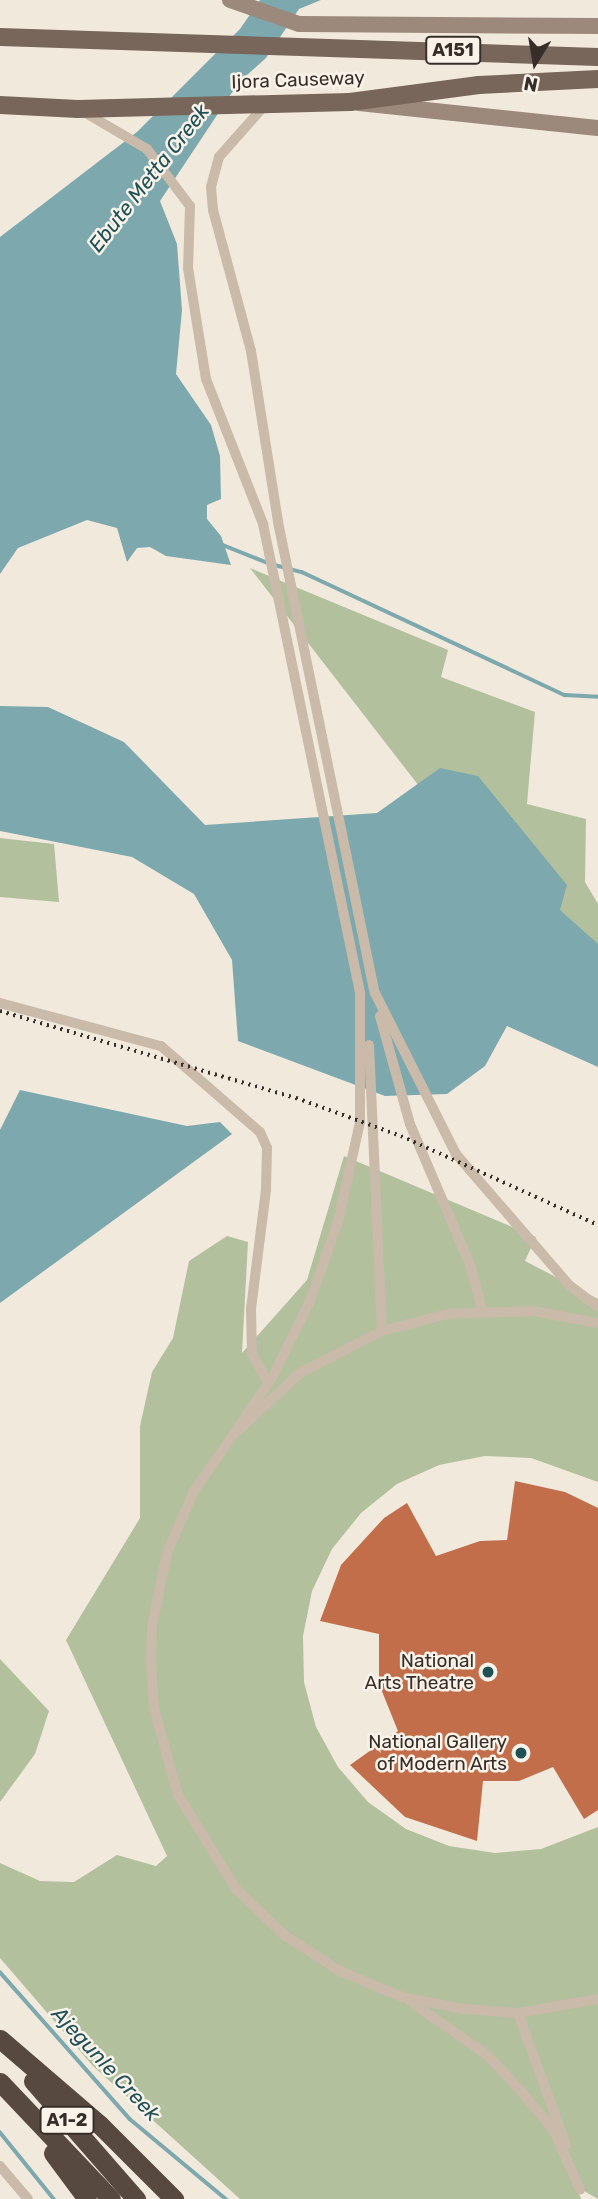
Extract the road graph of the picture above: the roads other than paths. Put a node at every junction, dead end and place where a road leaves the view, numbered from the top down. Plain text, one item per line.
1 (232, 1) edge
2 (598, 26) edge
3 (0, 37) edge
4 (598, 50) edge
5 (567, 55) junction
6 (598, 57) edge
7 (598, 79) edge
8 (350, 102) junction
9 (267, 103) junction
10 (0, 106) edge
11 (78, 110) junction
12 (598, 128) edge
13 (374, 993) junction
14 (360, 994) junction
15 (0, 1003) edge
16 (598, 1307) edge
17 (482, 1310) junction
18 (598, 1323) edge
19 (382, 1331) junction
20 (268, 1383) junction
21 (233, 1435) junction
22 (402, 1997) junction
23 (598, 1999) edge
24 (518, 2013) junction
25 (0, 2040) edge
26 (0, 2083) edge
27 (0, 2166) edge
28 (583, 2194) edge
29 (28, 2199) edge
30 (87, 2199) edge
31 (111, 2199) edge
32 (136, 2199) edge
33 (174, 2199) edge

1 - 2 street
3 - 5 main road, Ijora Causeway / A151
4 - 5 main road
5 - 6 main road, Ijora Causeway / A151
7 - 8 main road, Ijora Causeway / A151
8 - 9 main road, Ijora Causeway / A151
8 - 12 street
9 - 11 main road, Ijora Causeway / A151
9 - 13 street
10 - 11 main road, Ijora Causeway / A151
11 - 14 street
13 - 16 street
13 - 17 street
14 - 19 street
14 - 20 street
15 - 20 street
17 - 18 street
17 - 19 street
19 - 21 street
20 - 21 street
21 - 22 street
22 - 24 street
22 - 28 street
23 - 24 street
24 - 28 street
25 - 32 highway, A1-2
25 - 33 highway
26 - 30 highway
26 - 31 highway, A1-2
27 - 29 street

